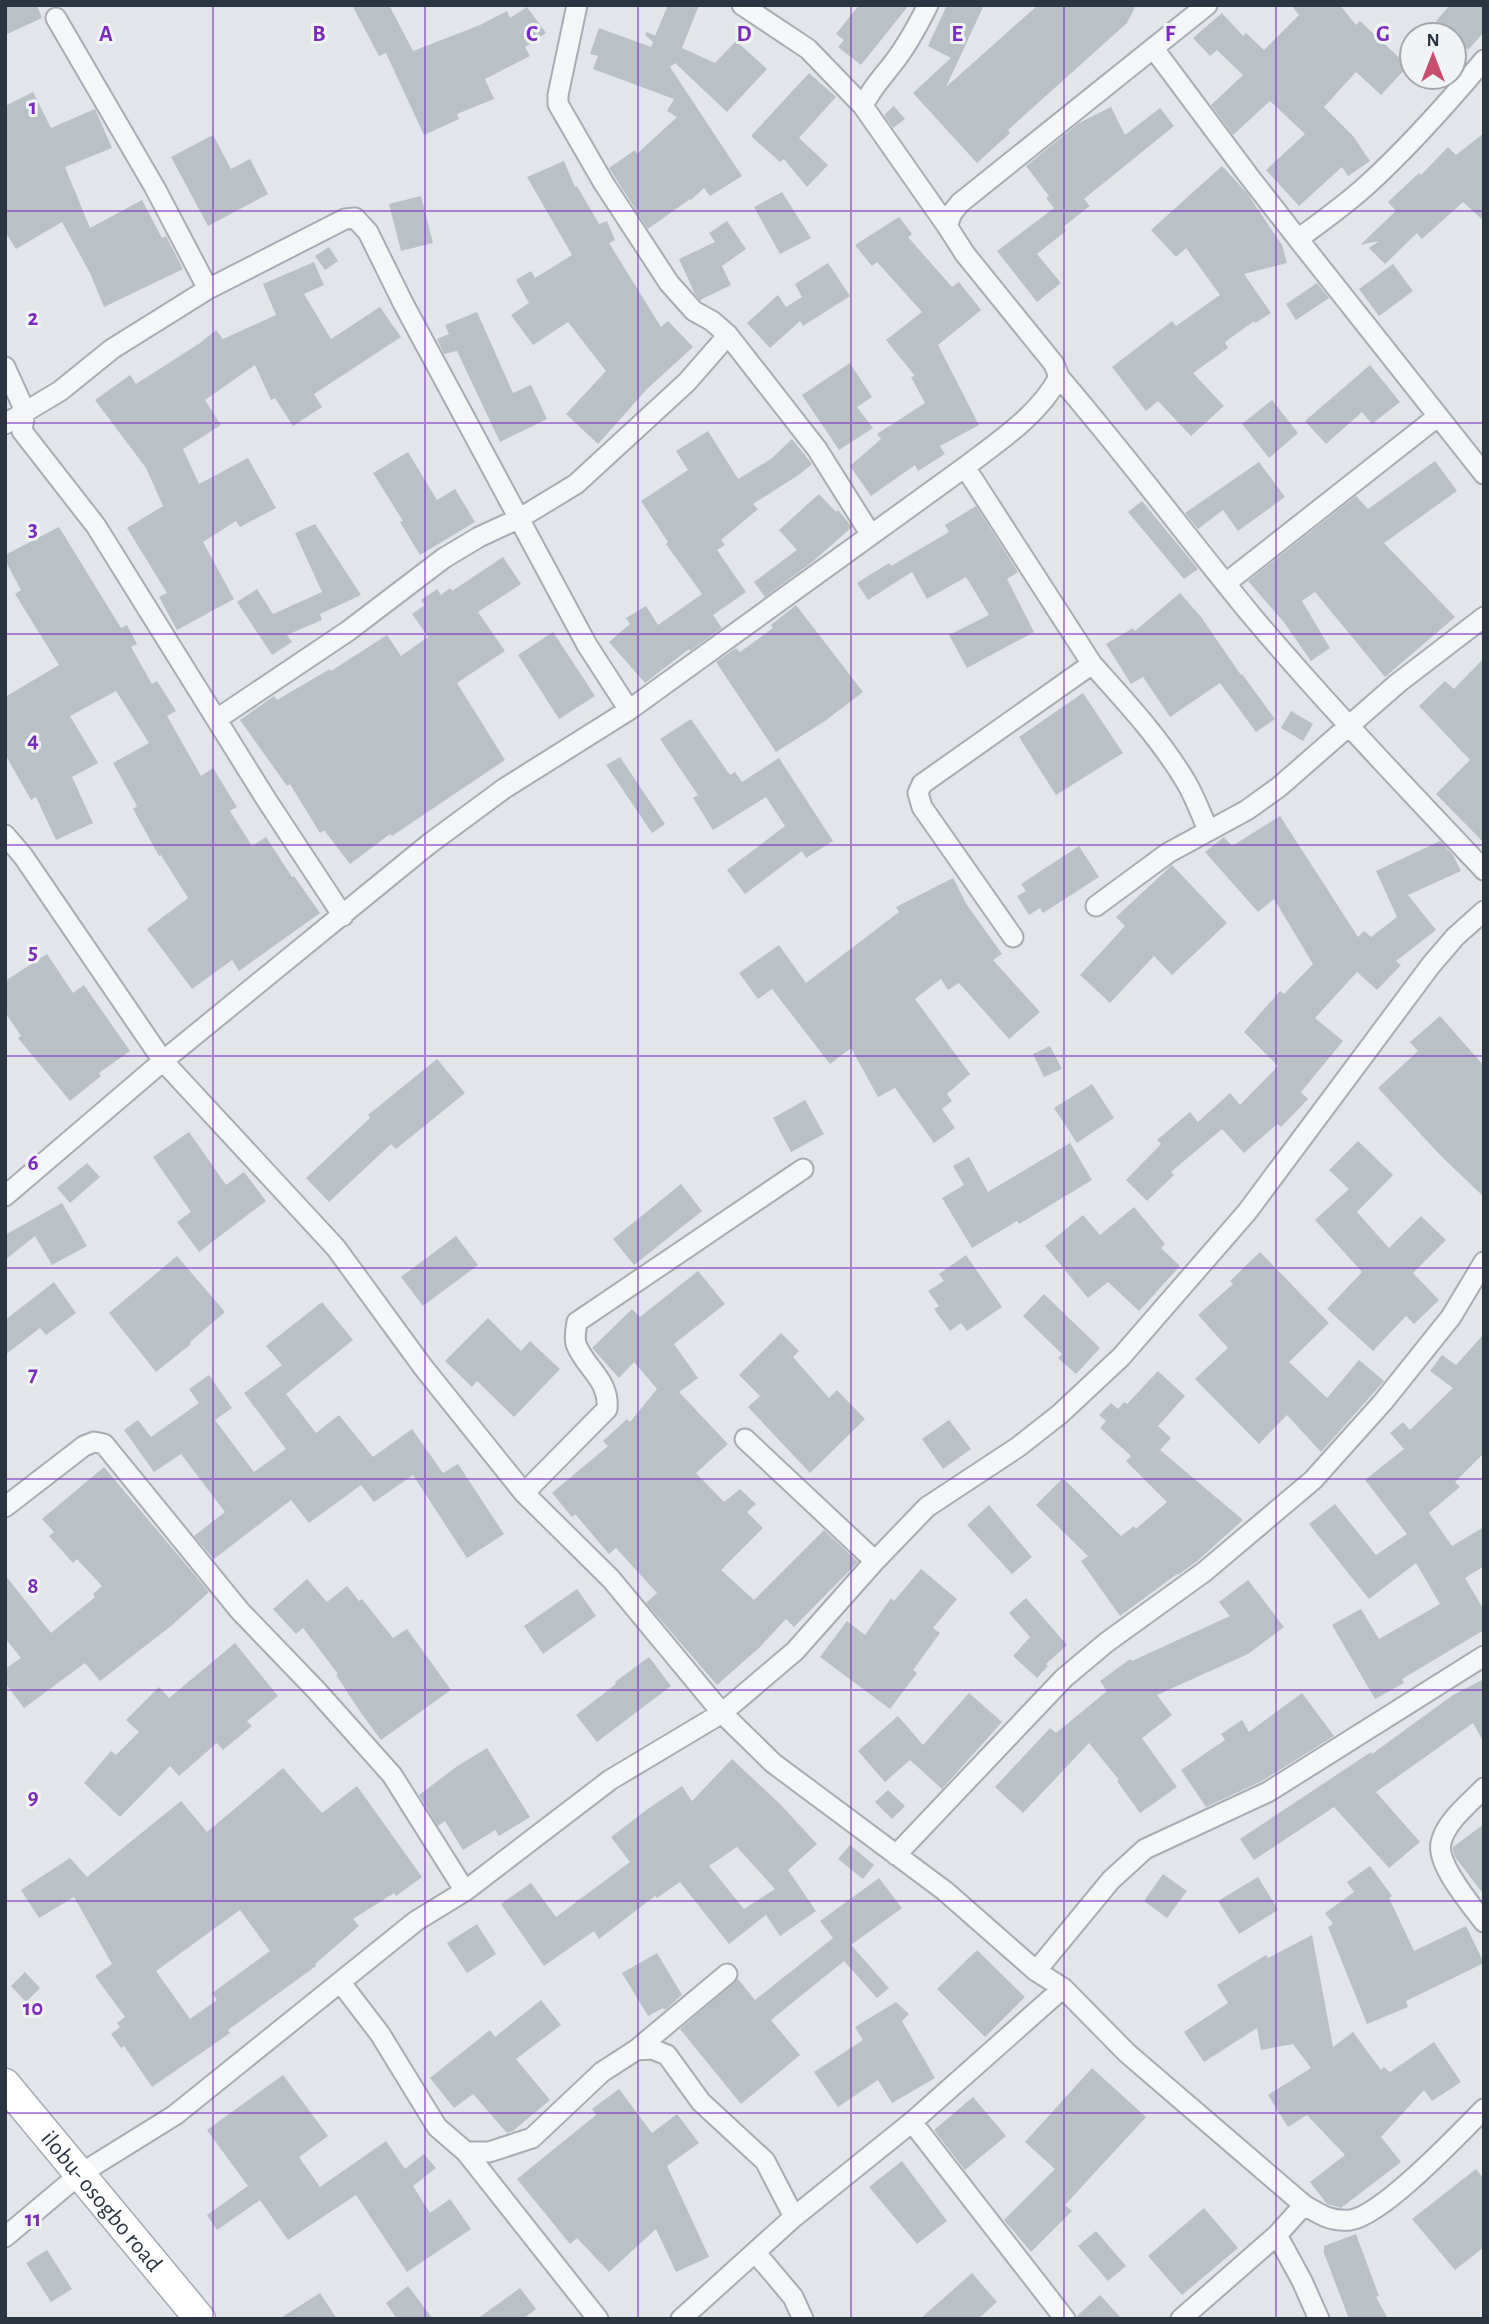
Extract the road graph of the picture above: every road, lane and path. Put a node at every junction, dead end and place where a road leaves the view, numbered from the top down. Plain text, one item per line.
1 (577, 5) edge
2 (742, 5) edge
3 (928, 5) edge
4 (1207, 5) edge
5 (56, 18) dead end
6 (1154, 49) junction
7 (1484, 60) edge
8 (863, 106) junction
9 (947, 226) junction
10 (1298, 239) junction
11 (208, 289) junction
12 (728, 335) junction
13 (5, 367) edge
14 (1059, 377) junction
15 (25, 411) junction
16 (1437, 417) junction
17 (5, 424) edge
18 (965, 467) junction
19 (1484, 474) edge
20 (520, 518) junction
21 (871, 535) junction
22 (1226, 583) junction
23 (1484, 617) edge
24 (1092, 664) junction
25 (629, 710) junction
26 (217, 719) junction
27 (1349, 726) junction
28 (1208, 830) junction
29 (5, 835) edge
30 (1484, 870) edge
31 (1096, 906) dead end
32 (1484, 911) edge
33 (343, 916) junction
34 (1013, 937) dead end
35 (163, 1061) junction
36 (803, 1169) dead end
37 (5, 1196) edge
38 (1484, 1262) edge
39 (745, 1439) dead end
40 (524, 1493) junction
41 (5, 1507) edge
42 (876, 1561) junction
43 (1484, 1656) edge
44 (722, 1713) junction
45 (1484, 1788) edge
46 (896, 1855) junction
47 (465, 1891) junction
48 (1484, 1922) edge
49 (1036, 1971) junction
50 (727, 1975) dead end
51 (341, 1983) junction
52 (1063, 1987) junction
53 (636, 2050) junction
54 (5, 2084) edge
55 (1484, 2109) edge
56 (912, 2122) junction
57 (466, 2152) junction
58 (80, 2175) junction
59 (1304, 2205) junction
60 (794, 2217) junction
61 (1277, 2235) junction
62 (5, 2237) edge
63 (755, 2252) junction
64 (200, 2319) edge
65 (598, 2319) edge
66 (681, 2319) edge
67 (803, 2319) edge
68 (1065, 2319) edge
69 (1181, 2319) edge
70 (1319, 2319) edge

1 - 12 street
2 - 8 street
3 - 8 street
4 - 6 street
5 - 11 street
6 - 9 street
6 - 10 street
7 - 10 street
8 - 9 street
9 - 14 street
10 - 16 street
11 - 15 street
11 - 20 street
12 - 20 street
12 - 21 street
13 - 15 street
14 - 18 street
14 - 22 street
15 - 17 street
15 - 26 street
16 - 19 street
16 - 22 street
18 - 21 street
18 - 24 street
20 - 25 street
20 - 26 street
21 - 25 street
22 - 27 street
23 - 27 street
24 - 28 street
24 - 34 street
25 - 33 street
26 - 33 street
27 - 28 street
27 - 30 street
28 - 31 street
29 - 35 street
32 - 42 street
33 - 35 street
35 - 37 street
35 - 40 street
36 - 40 street
38 - 46 street
39 - 42 street
40 - 44 street
41 - 47 street
42 - 44 street
43 - 49 street
44 - 46 street
44 - 47 street
45 - 48 street
46 - 49 street
47 - 51 street
49 - 52 street
50 - 53 street
51 - 57 street
51 - 58 street
52 - 56 street
52 - 59 street
53 - 57 street
53 - 60 street
54 - 58 main road, ilobu- osogbo road
55 - 59 street
56 - 60 street
56 - 68 street
57 - 65 street
58 - 62 street
58 - 64 main road, ilobu- osogbo road
59 - 61 street
60 - 63 street
61 - 69 street
61 - 70 street
63 - 66 street
63 - 67 street

